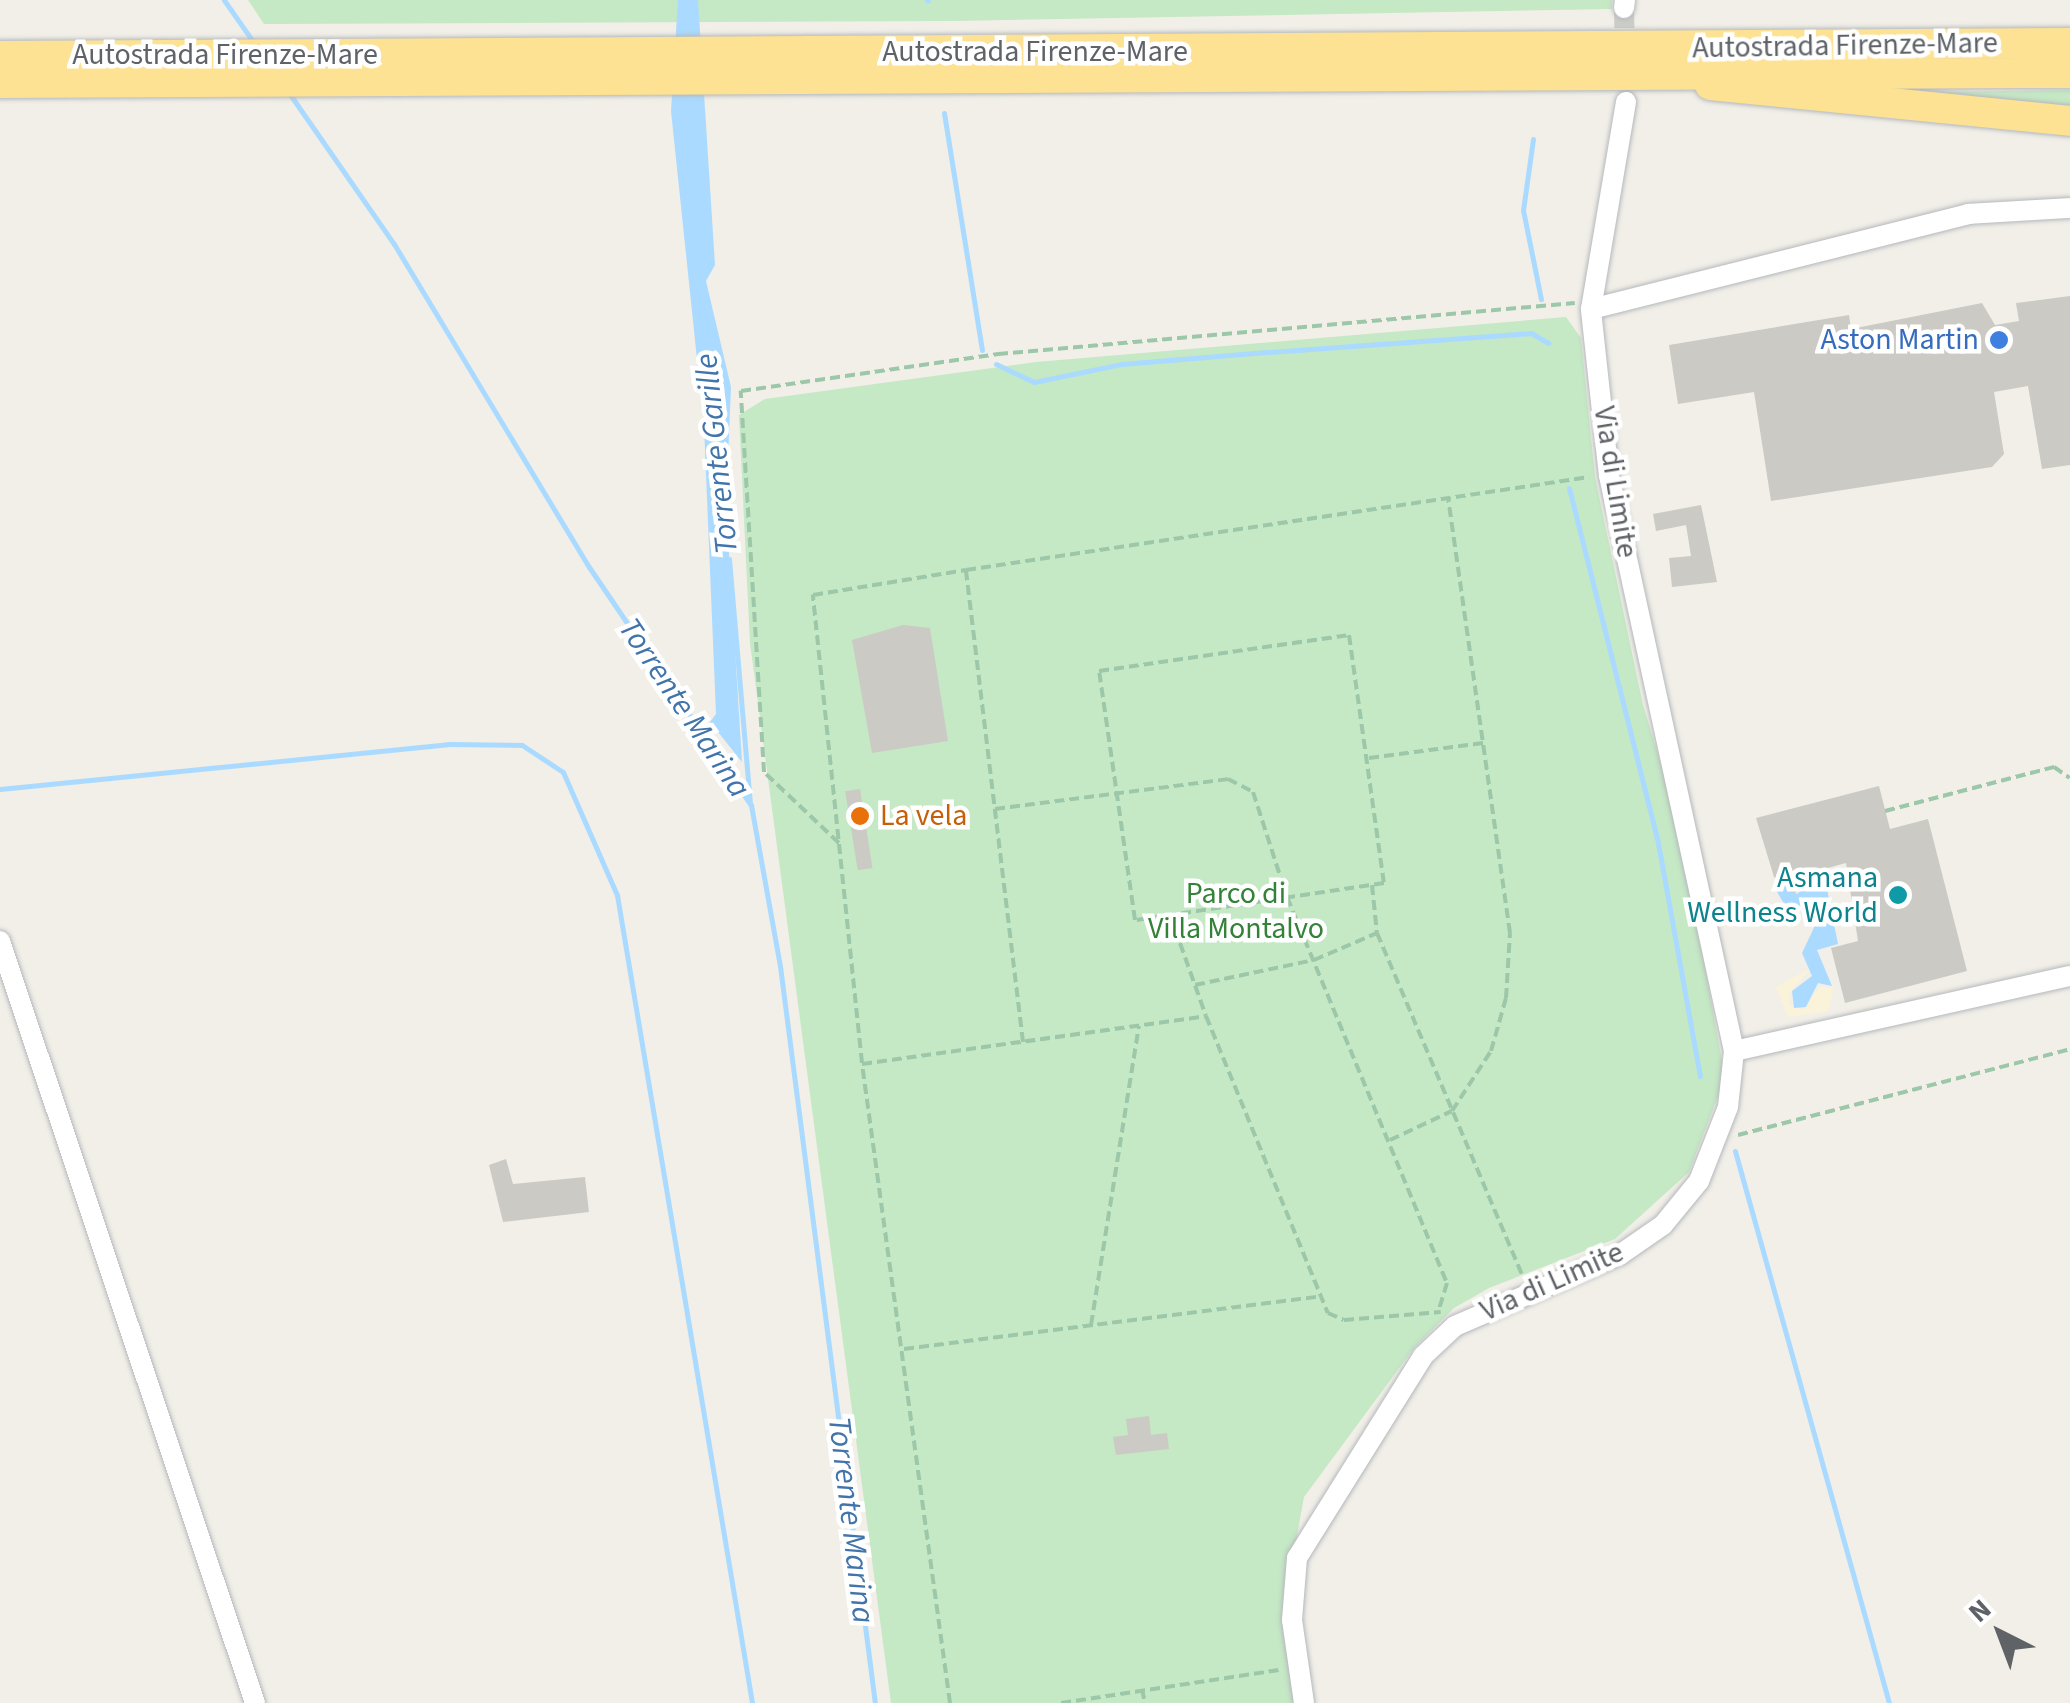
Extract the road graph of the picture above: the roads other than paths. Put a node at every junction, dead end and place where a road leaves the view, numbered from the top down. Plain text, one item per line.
1 (2070, 43) edge
2 (0, 56) edge
3 (206, 69) junction
4 (2070, 72) edge
5 (1666, 74) junction
6 (0, 82) edge
7 (1626, 102) tunnel mouth
8 (2070, 121) edge
9 (2070, 208) edge
10 (1592, 309) junction
11 (0, 942) edge
12 (2070, 976) edge
13 (1734, 1050) junction
14 (255, 1703) edge
15 (1304, 1703) edge

1 - 3 highway, Autostrada Firenze-Mare
2 - 3 highway, Autostrada Firenze-Mare
3 - 5 highway, Autostrada Firenze-Mare
3 - 6 highway, Autostrada Firenze-Mare
4 - 5 highway, Autostrada Firenze-Mare
5 - 8 highway
7 - 10 street, Via di Limite
9 - 10 street
10 - 13 street, Via di Limite
11 - 14 street
12 - 13 street
13 - 15 street, Via di Limite

